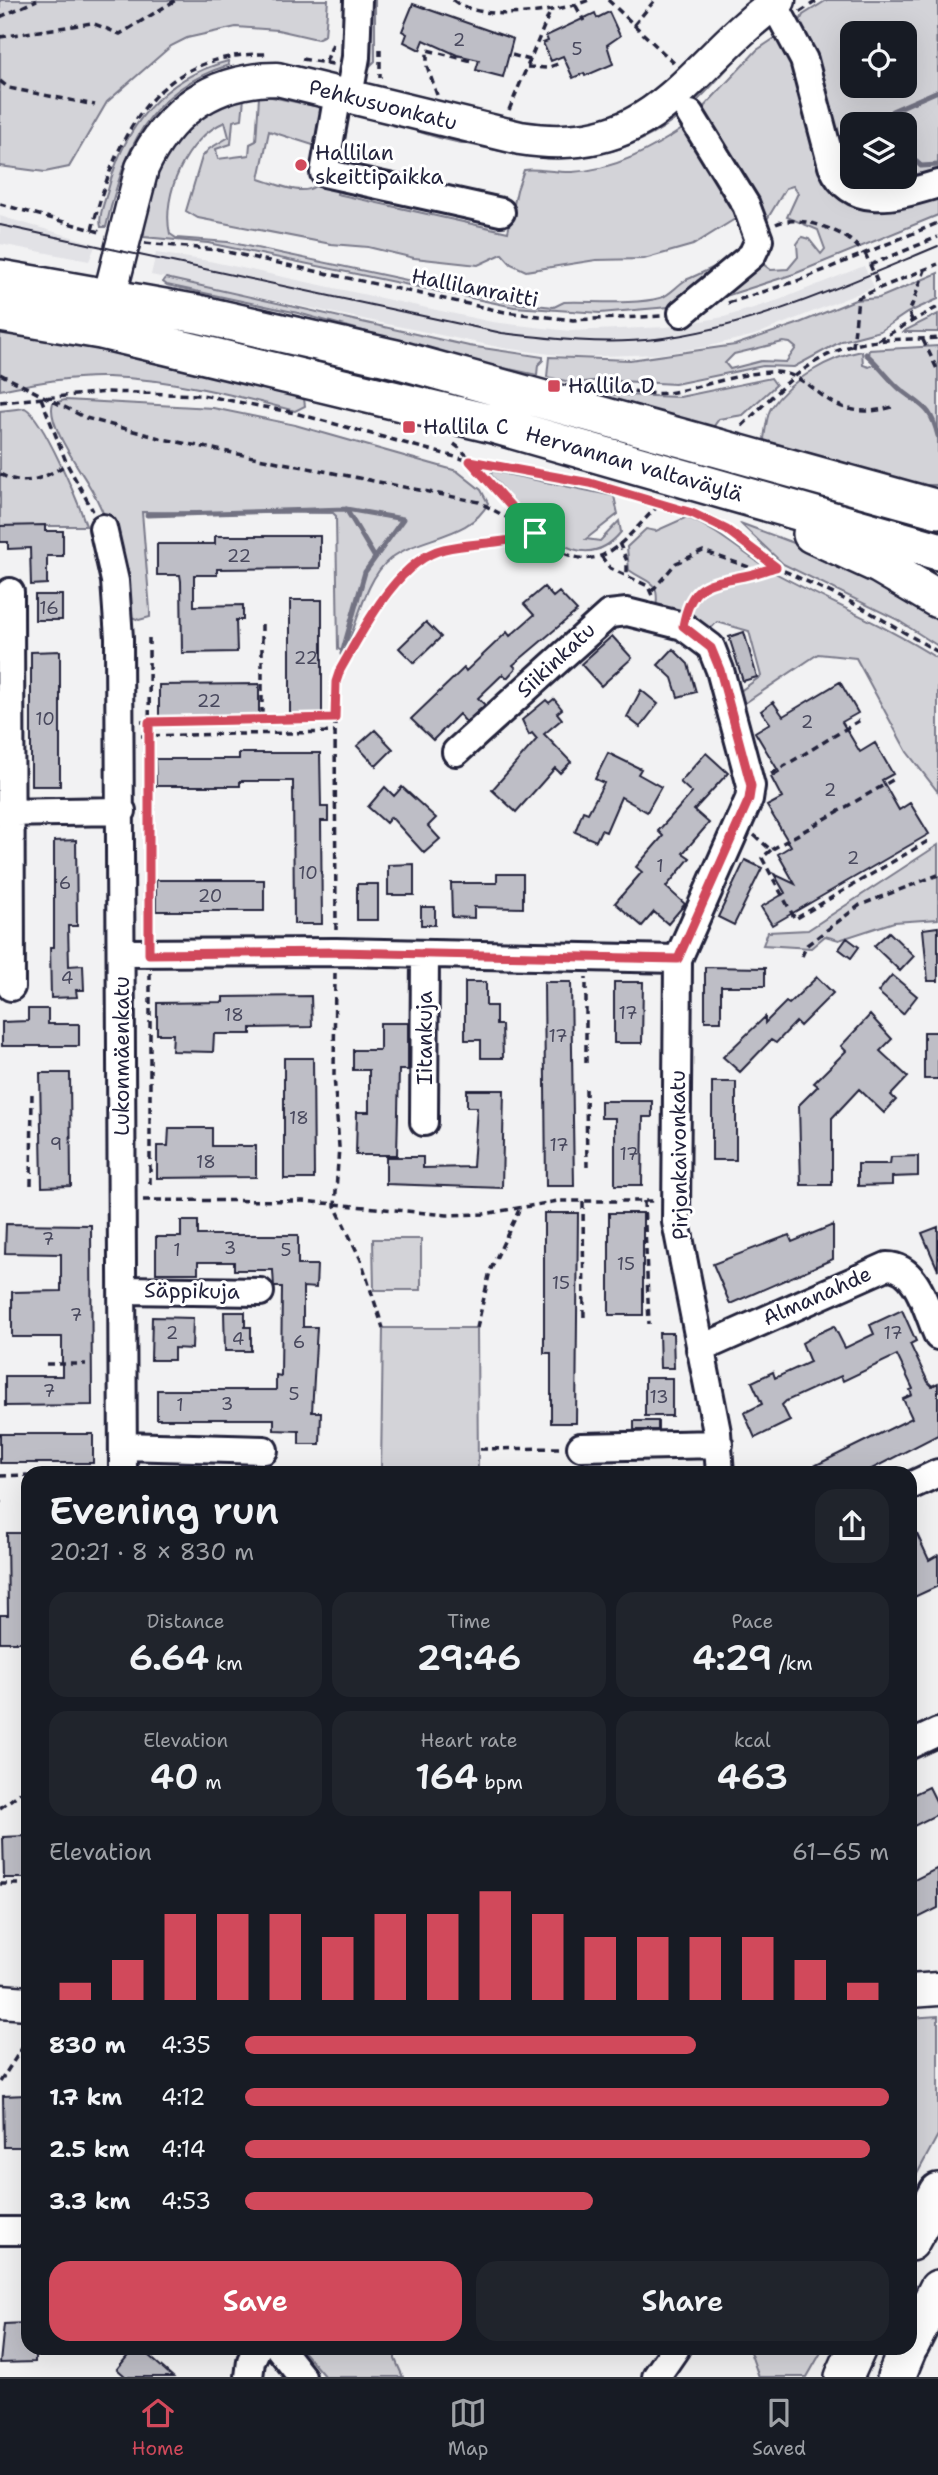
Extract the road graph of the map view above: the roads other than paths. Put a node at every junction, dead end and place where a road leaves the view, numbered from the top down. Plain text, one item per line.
1 (358, 0) edge
2 (777, 2) edge
3 (344, 95) junction
4 (690, 114) dead end
5 (938, 184) edge
6 (501, 212) dead end
7 (0, 279) edge
8 (0, 313) edge
9 (682, 313) road end
10 (105, 314) junction
11 (662, 473) junction
12 (937, 509) edge
13 (103, 528) road end
14 (938, 551) edge
15 (10, 592) dead end
16 (938, 598) edge
17 (456, 752) dead end
18 (122, 811) junction
19 (5, 813) edge
20 (121, 953) junction
21 (425, 954) junction
22 (678, 959) junction
23 (11, 987) dead end
24 (424, 1122) dead end
25 (124, 1290) junction
26 (260, 1292) dead end
27 (938, 1336) edge
28 (700, 1349) junction
29 (719, 1444) junction
30 (123, 1446) junction
31 (581, 1447) road end
32 (264, 1450) dead end
33 (124, 1466) edge
34 (720, 1466) edge
35 (938, 1473) edge
36 (917, 1483) edge
37 (938, 1732) edge
38 (917, 1742) edge
39 (938, 1989) edge
40 (917, 1990) edge
41 (0, 2001) edge
42 (21, 2002) edge
43 (938, 2192) edge
44 (917, 2230) edge
45 (0, 2231) edge
46 (21, 2231) edge
47 (938, 2290) edge
48 (917, 2331) edge
49 (254, 2355) edge
50 (285, 2355) edge
51 (671, 2355) edge
52 (854, 2355) edge
53 (905, 2355) edge
54 (249, 2377) edge
55 (302, 2377) edge
56 (656, 2377) edge
57 (844, 2377) edge
58 (896, 2377) edge

1 - 3 street
2 - 3 main road, Pehkusuonkatu
2 - 5 street
3 - 6 street
3 - 10 main road, Pehkusuonkatu
4 - 9 street
7 - 10 highway, Hervannan valtaväylä
8 - 10 highway, Hervannan valtaväylä
10 - 11 highway, Hervannan valtaväylä
10 - 12 highway, Hervannan valtaväylä
11 - 14 highway, Hervannan valtaväylä
11 - 16 highway
13 - 18 street, Lukonmäenkatu
15 - 19 street
17 - 22 street, Siikinkatu
18 - 19 street
18 - 20 street, Lukonmäenkatu
19 - 23 street
20 - 21 street
20 - 25 street, Lukonmäenkatu
21 - 22 street
21 - 24 street, Iitankuja
22 - 28 street, Pirjonkaivonkatu
25 - 26 street, Säppikuja
25 - 30 street, Lukonmäenkatu
27 - 28 street, Almanahde
28 - 29 street, Pirjonkaivonkatu
29 - 31 street
29 - 34 street, Pirjonkaivonkatu
30 - 32 street
30 - 33 street, Lukonmäenkatu
35 - 36 street
37 - 38 street
39 - 40 main road
41 - 42 main road
43 - 44 highway
45 - 46 street
47 - 48 highway
49 - 54 street
50 - 55 street
51 - 56 street
52 - 57 highway
53 - 58 highway

